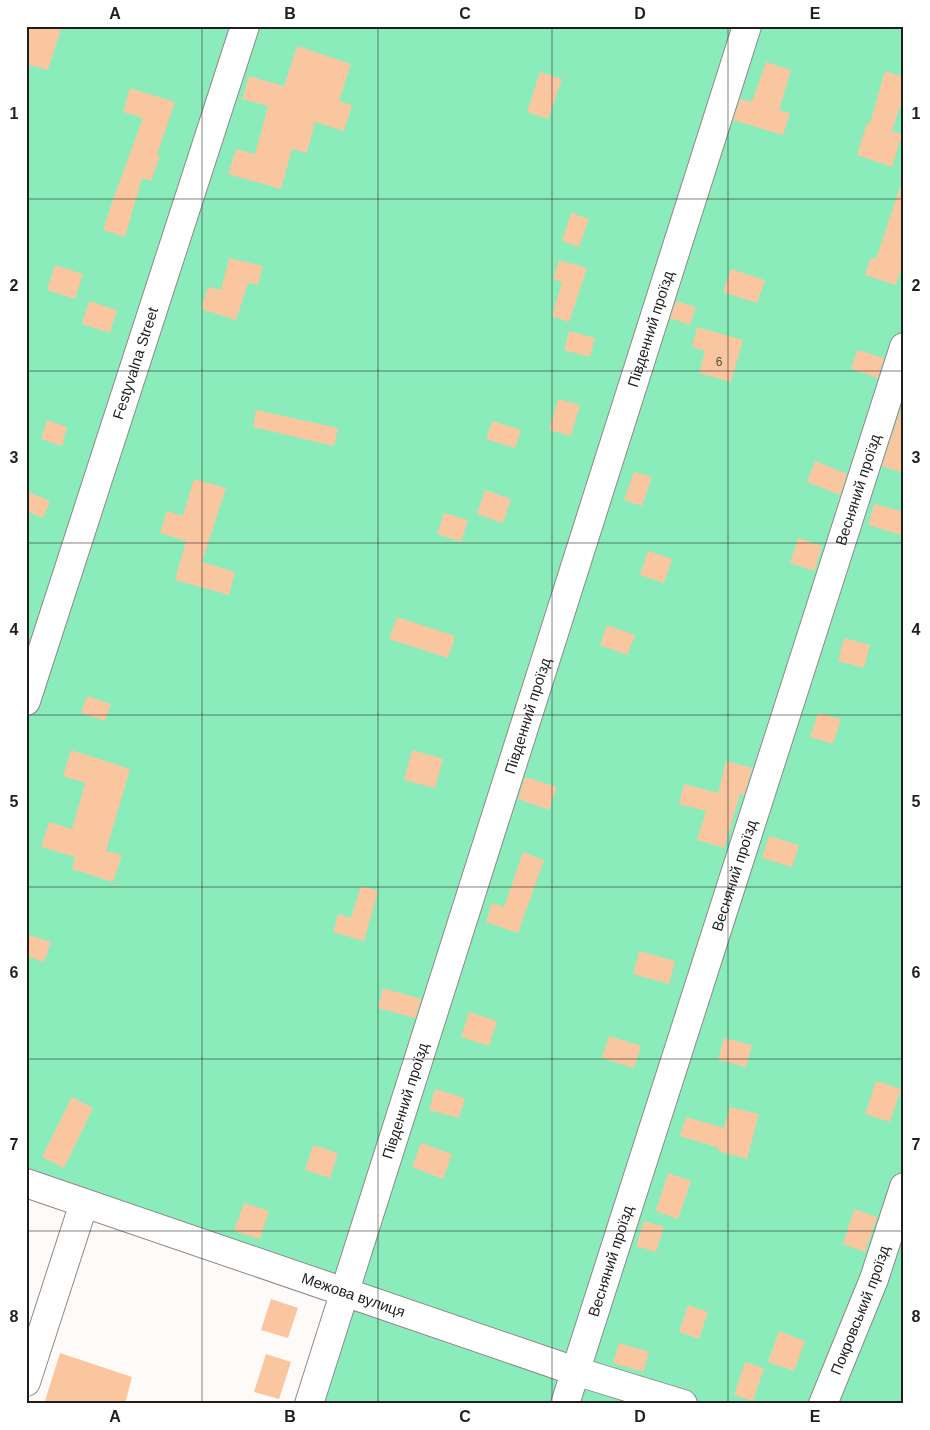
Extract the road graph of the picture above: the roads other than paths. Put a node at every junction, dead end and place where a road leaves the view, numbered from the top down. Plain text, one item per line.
1 (244, 26) edge
2 (747, 26) edge
3 (904, 347) edge
4 (26, 701) edge
5 (26, 1183) edge
6 (904, 1187) edge
7 (84, 1203) junction
8 (345, 1293) junction
9 (575, 1371) junction
10 (26, 1382) edge
11 (309, 1404) edge
12 (565, 1404) edge
13 (683, 1404) edge
14 (823, 1404) edge

1 - 4 street, Festyvalna Street
2 - 8 street, Південний проїзд
3 - 9 street, Весняний проїзд
5 - 7 street, Межова вулиця
6 - 14 street, Покровський проїзд
7 - 8 street, Межова вулиця
7 - 10 street
8 - 9 street, Межова вулиця
8 - 11 street, Південний проїзд
9 - 12 street, Весняний проїзд
9 - 13 street, Межова вулиця

